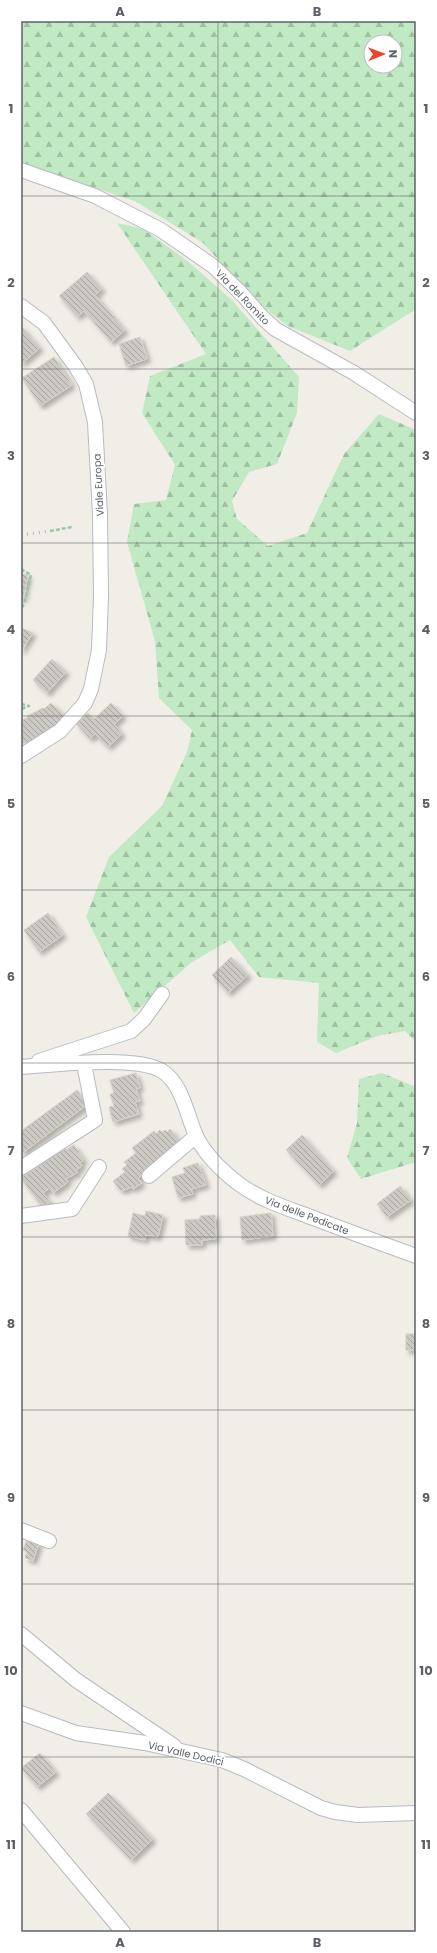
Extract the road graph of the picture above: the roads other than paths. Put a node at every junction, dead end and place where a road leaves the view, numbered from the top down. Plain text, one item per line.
1 (21, 170) edge
2 (21, 306) edge
3 (416, 413) edge
4 (21, 756) edge
5 (162, 994) dead end
6 (84, 1064) junction
7 (21, 1066) edge
8 (196, 1136) junction
9 (98, 1167) dead end
10 (21, 1168) edge
11 (149, 1176) dead end
12 (21, 1216) edge
13 (416, 1256) edge
14 (21, 1530) edge
15 (49, 1541) dead end
16 (21, 1634) edge
17 (21, 1713) edge
18 (179, 1750) junction
19 (21, 1810) edge
20 (416, 1813) edge
21 (123, 1932) edge

1 - 3 street, Via del Romito
2 - 4 street, Viale Europa
5 - 7 street
6 - 7 street, Via delle Pedicate
6 - 8 street, Via delle Pedicate
6 - 10 street
8 - 11 street
8 - 13 street, Via delle Pedicate
9 - 12 street
14 - 15 street
16 - 18 street
17 - 18 street, Via Valle Dodici
18 - 20 street, Via Valle Dodici
19 - 21 street

